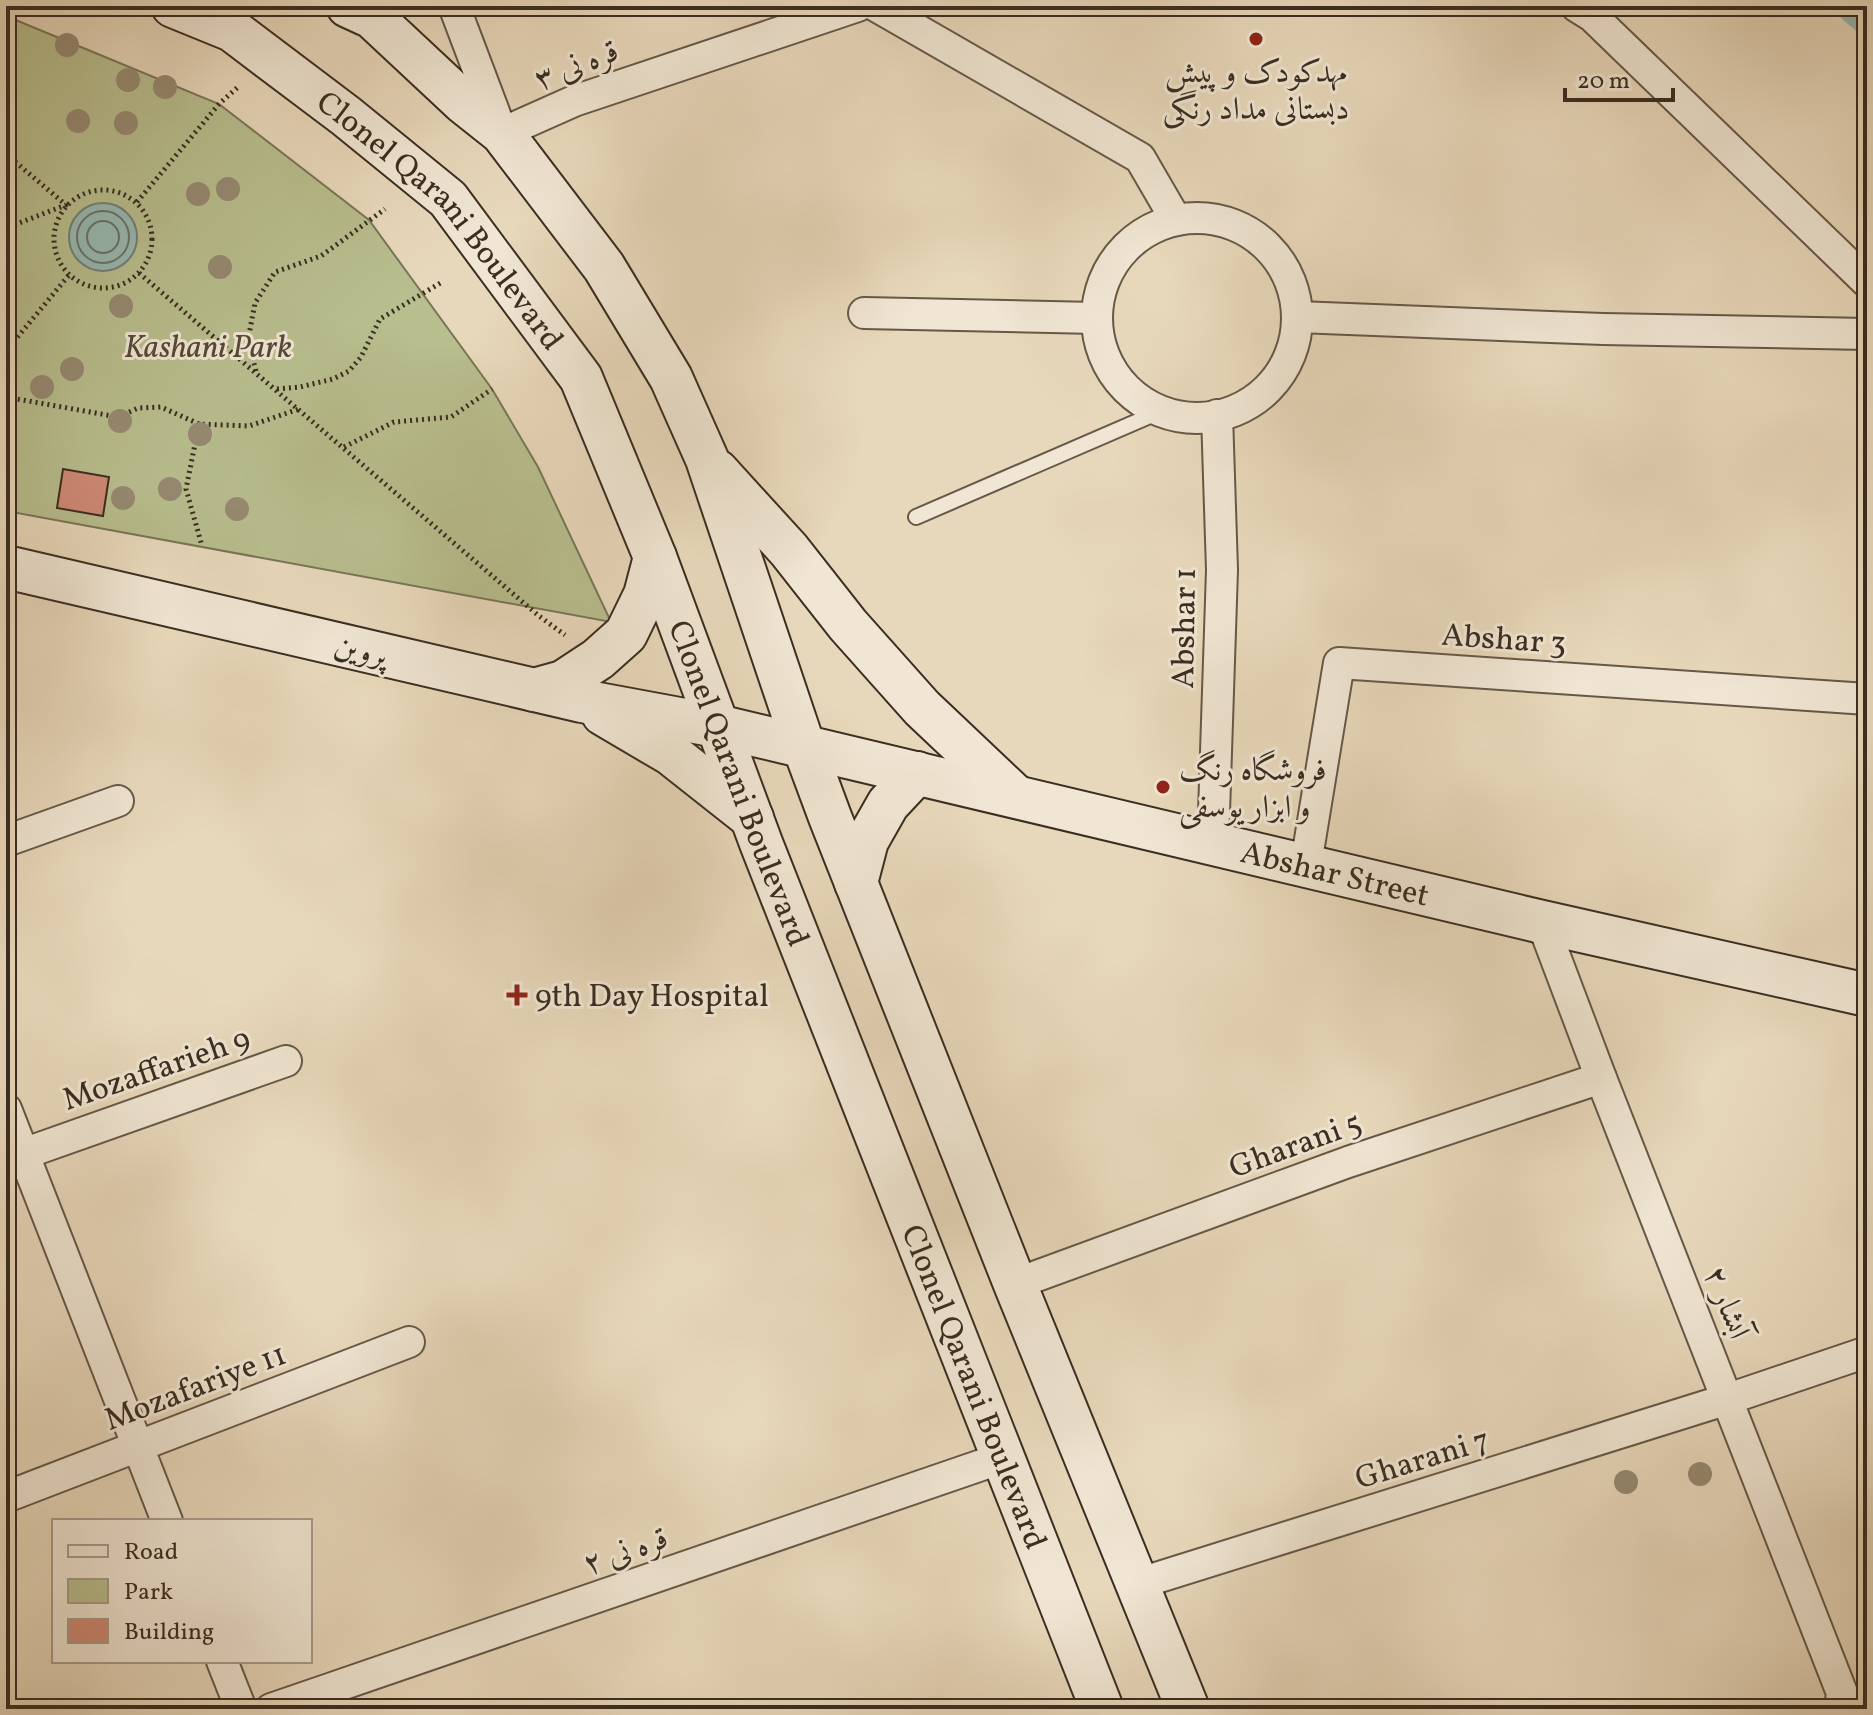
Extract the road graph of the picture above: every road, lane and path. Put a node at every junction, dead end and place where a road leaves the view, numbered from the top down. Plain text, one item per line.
1 (173, 6) edge
2 (348, 6) edge
3 (454, 6) edge
4 (858, 6) edge
5 (876, 6) edge
6 (1576, 6) edge
7 (238, 87) dead end
8 (502, 133) junction
9 (6, 154) edge
10 (137, 202) junction
11 (66, 205) junction
12 (385, 209) dead end
13 (1176, 220) junction
14 (6, 228) edge
15 (139, 273) junction
16 (69, 275) junction
17 (442, 282) dead end
18 (1867, 282) edge
19 (864, 313) dead end
20 (1298, 317) junction
21 (1096, 318) junction
22 (1867, 334) edge
23 (6, 351) edge
24 (256, 373) junction
25 (276, 389) junction
26 (492, 389) dead end
27 (6, 397) edge
28 (299, 409) junction
29 (1159, 412) junction
30 (1217, 415) junction
31 (199, 424) junction
32 (344, 447) junction
33 (707, 459) junction
34 (916, 517) dead end
35 (202, 546) dead end
36 (655, 557) junction
37 (6, 567) edge
38 (598, 659) junction
39 (534, 690) junction
40 (1867, 699) edge
41 (582, 701) junction
42 (717, 726) junction
43 (804, 747) junction
44 (917, 773) junction
45 (1016, 796) junction
46 (118, 801) dead end
47 (752, 818) junction
48 (6, 841) edge
49 (1213, 843) junction
50 (1306, 864) junction
51 (856, 883) junction
52 (1542, 922) junction
53 (1867, 995) edge
54 (286, 1061) dead end
55 (1601, 1078) junction
56 (6, 1109) edge
57 (15, 1157) edge
58 (1015, 1284) junction
59 (409, 1342) dead end
60 (1867, 1352) edge
61 (1728, 1399) junction
62 (138, 1446) junction
63 (1002, 1458) junction
64 (6, 1497) edge
65 (166, 1519) edge
66 (1137, 1584) junction
67 (223, 1663) edge
68 (241, 1709) edge
69 (271, 1709) edge
70 (1102, 1709) edge
71 (1188, 1709) edge
72 (1840, 1709) edge

1 - 36 main road, Clonel Qarani Boulevard
2 - 8 main road
3 - 8 street
4 - 8 street, قره نی ۳
5 - 13 street
6 - 18 street
7 - 10 path
8 - 33 main road
9 - 11 path
10 - 11 path
10 - 15 path
11 - 14 path
11 - 16 path
12 - 24 path
13 - 20 street
13 - 21 street
15 - 16 path
15 - 24 path
16 - 23 path
17 - 25 path
19 - 21 street
20 - 22 street
20 - 30 street
21 - 29 street
24 - 25 path
25 - 28 path
26 - 32 path
27 - 31 path
28 - 31 path
28 - 32 path
29 - 30 street
29 - 34 lane
30 - 49 street, Abshar 1
31 - 35 path
32 - 38 path
33 - 43 main road
33 - 45 main road
36 - 38 main road
36 - 42 main road, Clonel Qarani Boulevard
37 - 39 main road, پروین
38 - 39 main road
39 - 41 main road, پروین
40 - 50 street, Abshar 3
41 - 42 main road, پروین
41 - 47 main road
42 - 43 main road, پروین
42 - 47 main road, Clonel Qarani Boulevard
43 - 44 main road, Abshar Street
43 - 51 main road
44 - 45 main road, Abshar Street
44 - 51 main road
45 - 49 main road, Abshar Street
46 - 48 street
47 - 63 main road, Clonel Qarani Boulevard
49 - 50 main road, Abshar Street
50 - 52 main road, Abshar Street
51 - 58 main road
52 - 53 main road, Abshar Street
52 - 55 street, آبشار ۲
54 - 57 street, Mozaffarieh 9
55 - 58 street, Gharani 5
55 - 61 street, آبشار ۲
56 - 57 street
57 - 62 street
58 - 66 main road
59 - 62 street, Mozafariye 11
60 - 61 street, Gharani 7
61 - 66 street, Gharani 7
61 - 72 street, آبشار ۲
62 - 64 street, Mozafariye 11
62 - 65 street
63 - 69 street, قره نی ۲
63 - 70 main road, Clonel Qarani Boulevard
66 - 71 main road
67 - 68 street

